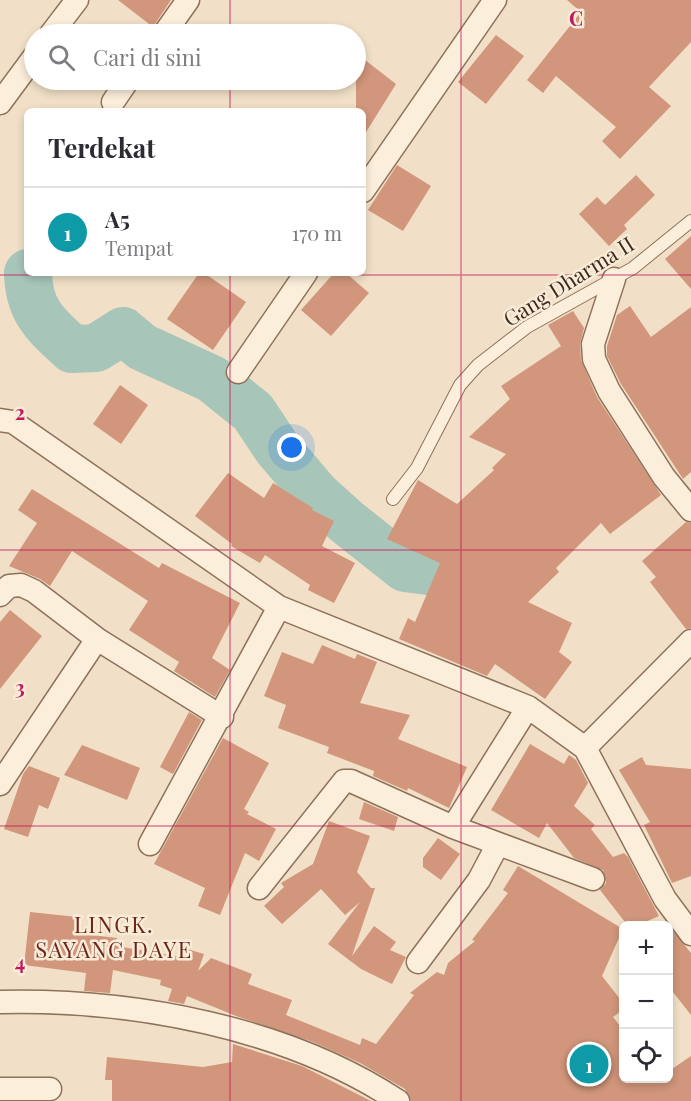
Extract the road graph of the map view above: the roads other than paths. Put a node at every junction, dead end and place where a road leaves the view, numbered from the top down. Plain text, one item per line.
1 (77, 0) edge
2 (188, 0) edge
3 (495, 0) edge
4 (59, 24) edge
5 (171, 24) edge
6 (24, 71) edge
7 (121, 90) edge
8 (113, 102) dead end
9 (0, 103) edge
10 (366, 187) edge
11 (691, 220) edge
12 (304, 276) edge
13 (614, 279) junction
14 (238, 372) dead end
15 (0, 420) edge
16 (393, 499) dead end
17 (691, 510) edge
18 (0, 595) edge
19 (279, 608) junction
20 (97, 639) junction
21 (691, 641) edge
22 (528, 707) junction
23 (222, 717) junction
24 (585, 748) junction
25 (0, 784) edge
26 (453, 827) junction
27 (150, 844) dead end
28 (498, 844) junction
29 (593, 879) dead end
30 (259, 888) dead end
31 (691, 934) edge
32 (418, 962) dead end
33 (0, 1002) edge
34 (0, 1089) edge
35 (50, 1089) dead end
36 (398, 1101) edge

1 - 4 street
2 - 5 street
3 - 10 street
6 - 9 street
7 - 8 street
11 - 13 lane, Gang Dharma II
12 - 14 street
13 - 16 lane, Gang Dharma II
13 - 17 street
15 - 19 street
18 - 20 street
19 - 22 street
19 - 23 street
20 - 23 street
20 - 25 street
21 - 24 street
22 - 24 street
22 - 26 street
23 - 27 street
24 - 31 street
26 - 28 street
26 - 30 street
28 - 29 street
28 - 32 street
33 - 36 street
34 - 35 street

